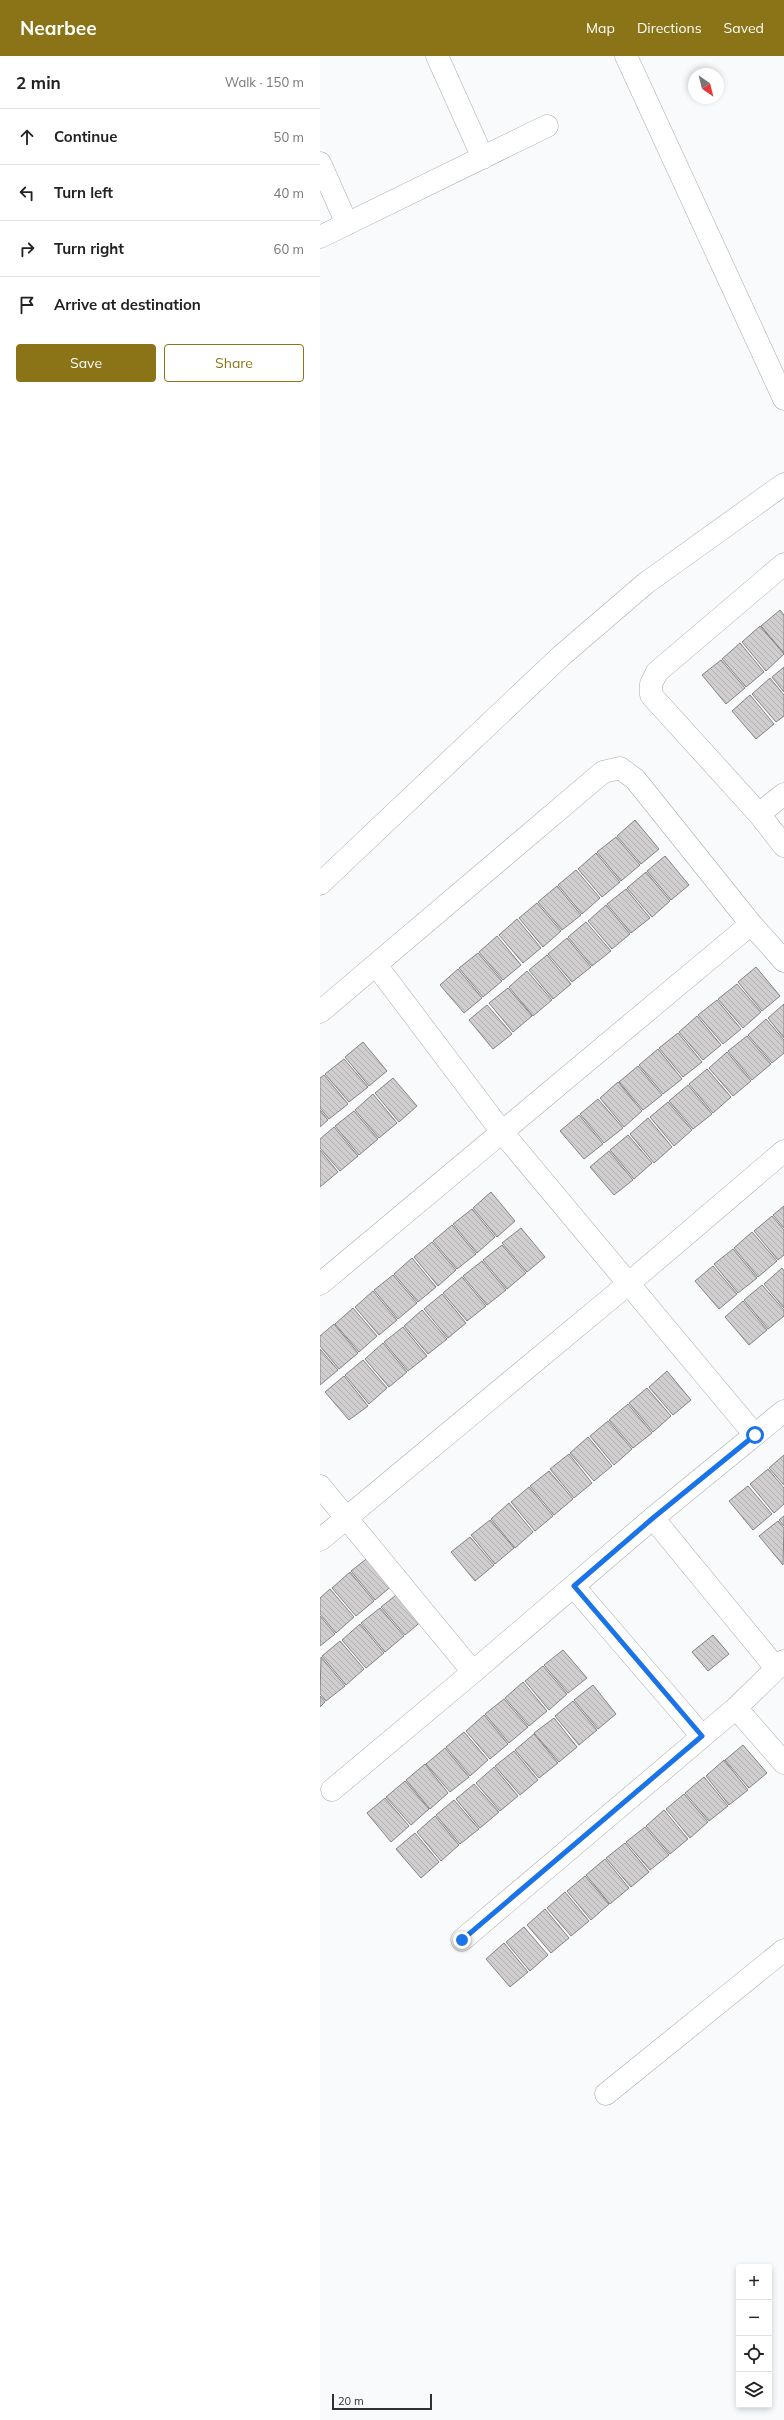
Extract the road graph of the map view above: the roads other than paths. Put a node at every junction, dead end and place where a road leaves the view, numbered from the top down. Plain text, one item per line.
1 (437, 56) edge
2 (626, 56) edge
3 (547, 126) dead end
4 (483, 158) junction
5 (320, 164) edge
6 (347, 224) junction
7 (320, 237) edge
8 (784, 399) edge
9 (784, 484) edge
10 (784, 564) edge
11 (784, 794) edge
12 (759, 814) junction
13 (784, 846) edge
14 (320, 884) edge
15 (751, 924) junction
16 (784, 961) edge
17 (376, 965) junction
18 (320, 1012) edge
19 (502, 1132) junction
20 (784, 1151) edge
21 (320, 1284) edge
22 (628, 1284) junction
23 (784, 1410) edge
24 (755, 1435) junction
25 (320, 1486) edge
26 (346, 1517) junction
27 (653, 1518) junction
28 (320, 1540) edge
29 (574, 1586) junction
30 (780, 1664) edge
31 (474, 1672) junction
32 (736, 1708) junction
33 (702, 1736) junction
34 (784, 1763) edge
35 (332, 1790) dead end
36 (462, 1940) dead end
37 (784, 1950) edge
38 (606, 2094) dead end

1 - 4 street
2 - 8 street
3 - 4 street
4 - 6 street
5 - 6 street
6 - 7 street
9 - 14 street
10 - 12 street
11 - 12 street
12 - 13 street
15 - 16 street
15 - 17 street
15 - 19 street
17 - 18 street
17 - 19 street
19 - 21 street
19 - 22 street
20 - 22 street
22 - 24 street
22 - 26 street
23 - 24 street
24 - 27 street
25 - 26 street
26 - 28 street
26 - 31 street
27 - 29 street
27 - 30 street
29 - 31 street
29 - 33 street
30 - 32 street
31 - 35 street
32 - 33 street
32 - 34 street
33 - 36 street
37 - 38 street

